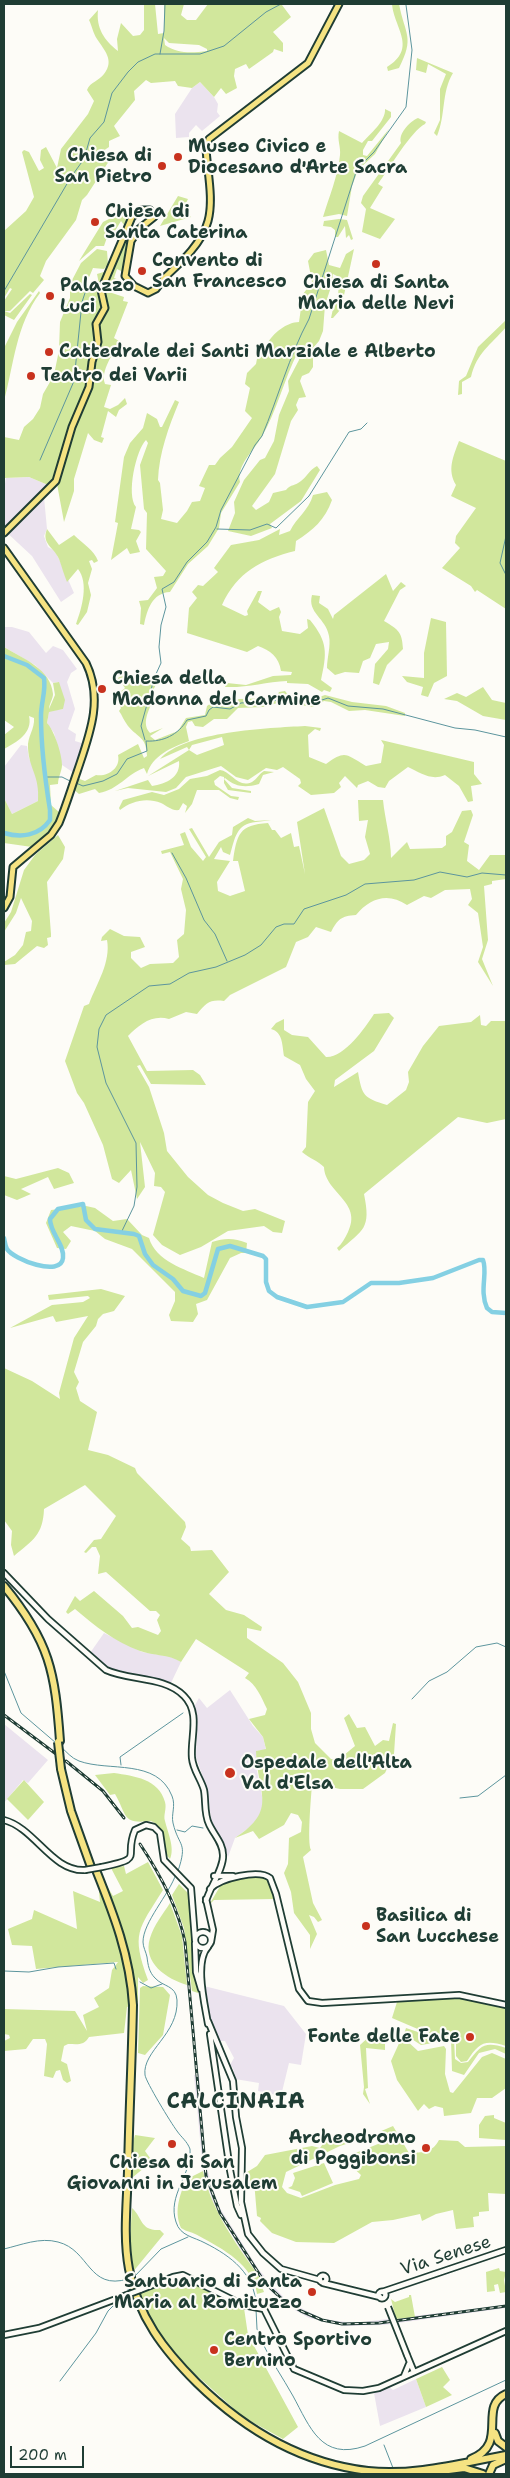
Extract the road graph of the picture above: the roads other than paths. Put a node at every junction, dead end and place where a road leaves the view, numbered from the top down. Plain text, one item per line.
1 (339, 4) edge
2 (4, 532) edge
3 (4, 548) edge
4 (4, 908) edge
5 (4, 1573) edge
6 (4, 1586) edge
7 (4, 1591) edge
8 (59, 1741) junction
9 (193, 1743) junction
10 (4, 1820) edge
11 (213, 1830) junction
12 (220, 1842) junction
13 (93, 1868) junction
14 (219, 1868) junction
15 (223, 1874) junction
16 (264, 1874) junction
17 (216, 1875) junction
18 (209, 1888) junction
19 (210, 1920) junction
20 (194, 1924) junction
21 (202, 1932) junction
22 (195, 1940) junction
23 (212, 1942) junction
24 (208, 1947) junction
25 (203, 1995) junction
26 (506, 2005) edge
27 (208, 2021) junction
28 (212, 2044) junction
29 (217, 2046) junction
30 (239, 2204) junction
31 (506, 2250) edge
32 (137, 2289) junction
33 (382, 2295) junction
34 (506, 2331) edge
35 (4, 2335) edge
36 (410, 2363) junction
37 (427, 2366) junction
38 (414, 2372) junction
39 (403, 2377) junction
40 (506, 2394) edge
41 (494, 2430) junction
42 (506, 2447) edge
43 (506, 2457) edge
44 (426, 2469) junction
45 (382, 2474) edge
46 (399, 2474) edge
47 (408, 2474) edge
48 (483, 2474) edge
49 (489, 2474) edge

1 - 2 main road
3 - 4 main road
5 - 9 main road
6 - 8 highway
7 - 8 highway
8 - 13 highway, bridge
9 - 11 main road
9 - 11 main road
10 - 13 main road
11 - 12 main road
12 - 14 main road
12 - 18 main road
13 - 20 main road
13 - 32 highway
14 - 15 main road
14 - 17 main road
15 - 16 main road
15 - 17 main road
16 - 18 main road
16 - 26 main road
17 - 18 main road
18 - 19 main road
19 - 21 main road
19 - 23 main road
20 - 21 main road
20 - 22 main road
21 - 22 main road
21 - 23 main road
22 - 24 main road
22 - 25 main road
23 - 24 main road
24 - 25 main road
25 - 27 main road
27 - 28 main road
27 - 29 main road, Via Senese
28 - 29 main road
28 - 30 main road
29 - 30 main road, Via Senese
30 - 33 main road, Via Senese
31 - 33 main road, Via Senese
32 - 35 main road, bridge
32 - 39 main road
32 - 44 highway
32 - 45 highway
33 - 36 main road, bridge
34 - 37 main road
36 - 37 main road
36 - 38 main road
36 - 39 main road
37 - 38 main road
38 - 39 main road
40 - 41 highway
41 - 42 highway
41 - 44 highway
43 - 44 highway
43 - 47 highway
43 - 49 highway
46 - 47 highway
47 - 48 highway

